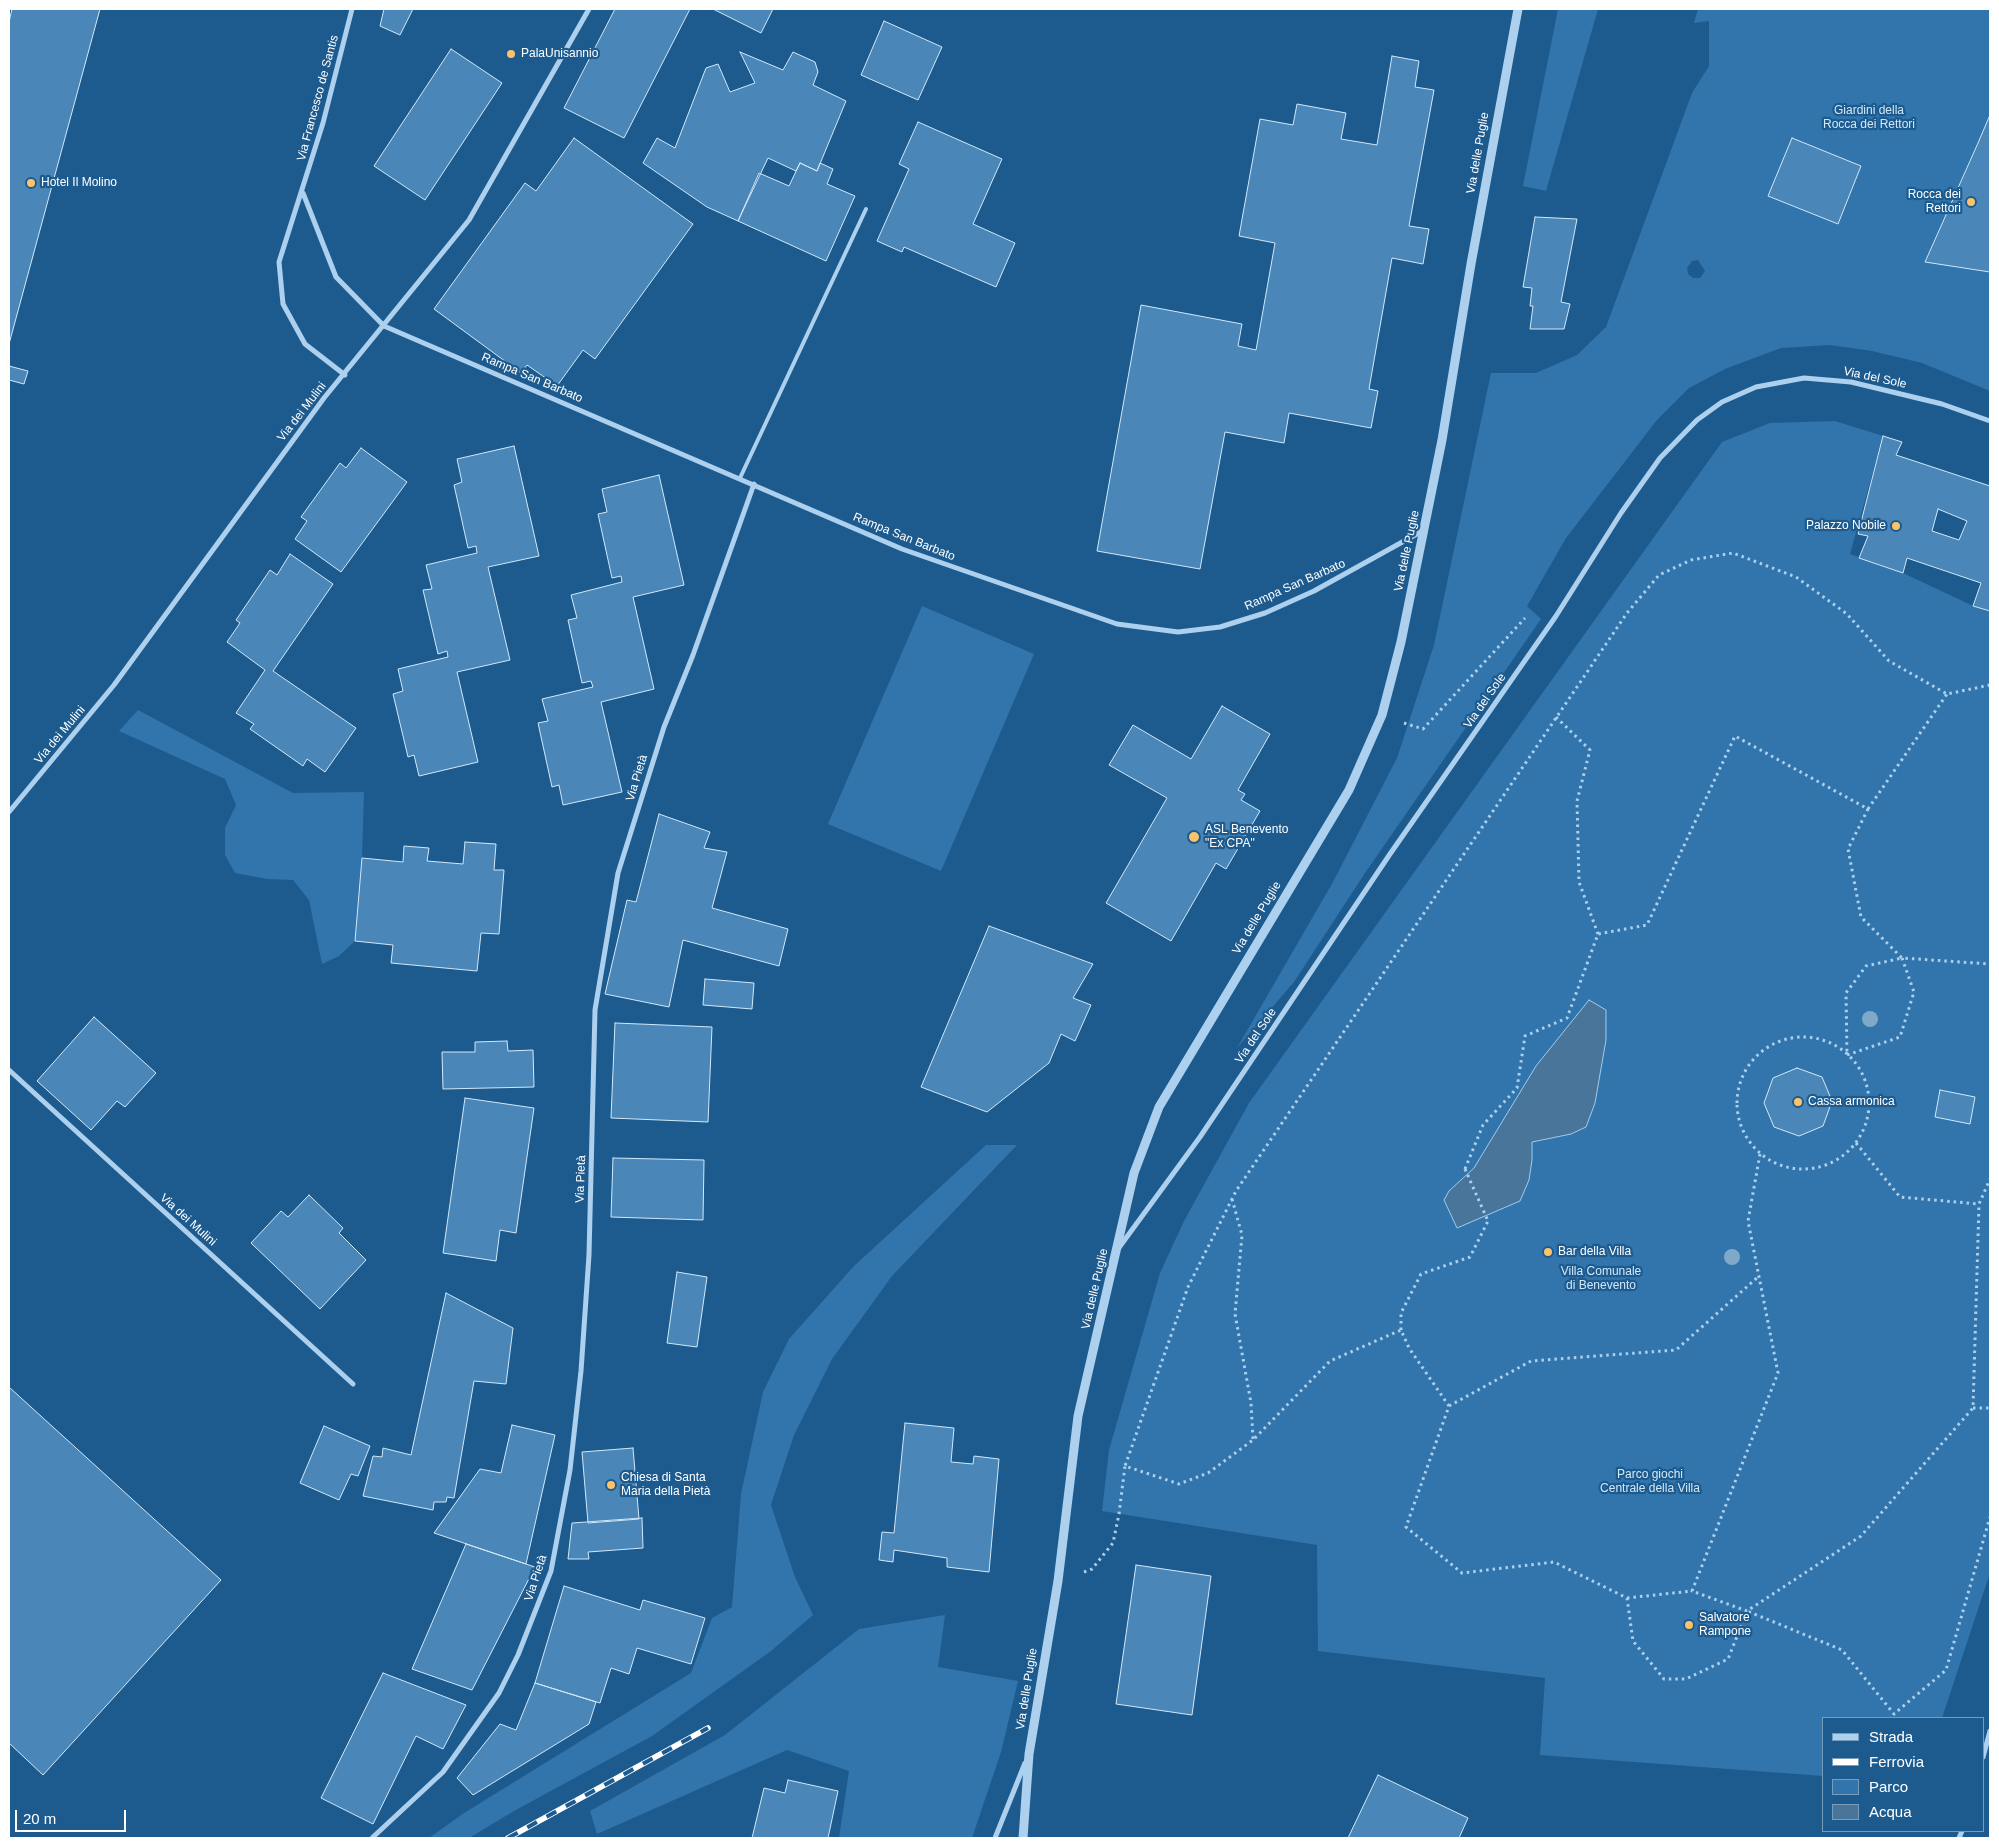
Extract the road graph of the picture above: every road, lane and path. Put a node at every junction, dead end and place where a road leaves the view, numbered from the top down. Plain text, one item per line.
1 (352, 9) edge
2 (589, 9) edge
3 (1518, 9) edge
4 (302, 193) junction
5 (866, 209) dead end
6 (384, 326) junction
7 (344, 375) junction
8 (1990, 421) edge
9 (740, 478) junction
10 (754, 484) junction
11 (1424, 530) junction
12 (1530, 613) dead end
13 (1990, 685) edge
14 (1947, 694) junction
15 (1382, 715) junction
16 (1556, 717) junction
17 (1868, 809) junction
18 (9, 812) edge
19 (1598, 934) junction
20 (1902, 958) junction
21 (1990, 964) edge
22 (1847, 1055) junction
23 (9, 1070) edge
24 (1856, 1143) junction
25 (1760, 1154) junction
26 (1990, 1179) edge
27 (1232, 1199) junction
28 (1979, 1204) junction
29 (1116, 1251) junction
30 (1758, 1276) junction
31 (1401, 1330) junction
32 (353, 1384) dead end
33 (1450, 1406) junction
34 (1973, 1408) junction
35 (1990, 1408) edge
36 (1253, 1440) junction
37 (1125, 1466) junction
38 (1990, 1517) edge
39 (1058, 1581) junction
40 (1692, 1591) junction
41 (1626, 1598) junction
42 (1747, 1611) junction
43 (1990, 1731) edge
44 (1984, 1753) edge
45 (1030, 1754) junction
46 (372, 1838) edge
47 (995, 1838) edge
48 (1022, 1838) edge

1 - 4 street, Via Francesco de Santis
2 - 6 street, Via dei Mulini
3 - 11 street, Via delle Puglie
4 - 6 street
4 - 7 street, Via Francesco de Santis
5 - 9 lane
6 - 7 street, Via dei Mulini
6 - 9 street, Rampa San Barbato
7 - 18 street, Via dei Mulini
8 - 29 street, Via del Sole
9 - 10 street, Rampa San Barbato
10 - 11 street, Rampa San Barbato
10 - 46 street, Via Pietà
11 - 15 street, Via delle Puglie
12 - 15 path
13 - 14 path
14 - 16 path
14 - 17 path
15 - 29 street, Via delle Puglie
16 - 19 path
16 - 27 path
17 - 19 path
17 - 20 path
19 - 31 path, bridge
20 - 21 path
20 - 22 path
20 - 22 path
22 - 24 path
22 - 25 path
23 - 32 street, Via dei Mulini
24 - 25 path
24 - 28 path
25 - 30 path
26 - 28 path
27 - 36 path
27 - 37 path
28 - 34 path
29 - 39 street, Via delle Puglie
30 - 33 path
30 - 40 path
31 - 33 path
31 - 36 path
33 - 41 path
34 - 35 path
34 - 42 path
36 - 37 path
37 - 39 path
38 - 42 path
39 - 45 street, Via delle Puglie
40 - 41 path
40 - 42 path
41 - 42 path
43 - 44 street
45 - 47 street
45 - 48 street, Via delle Puglie

